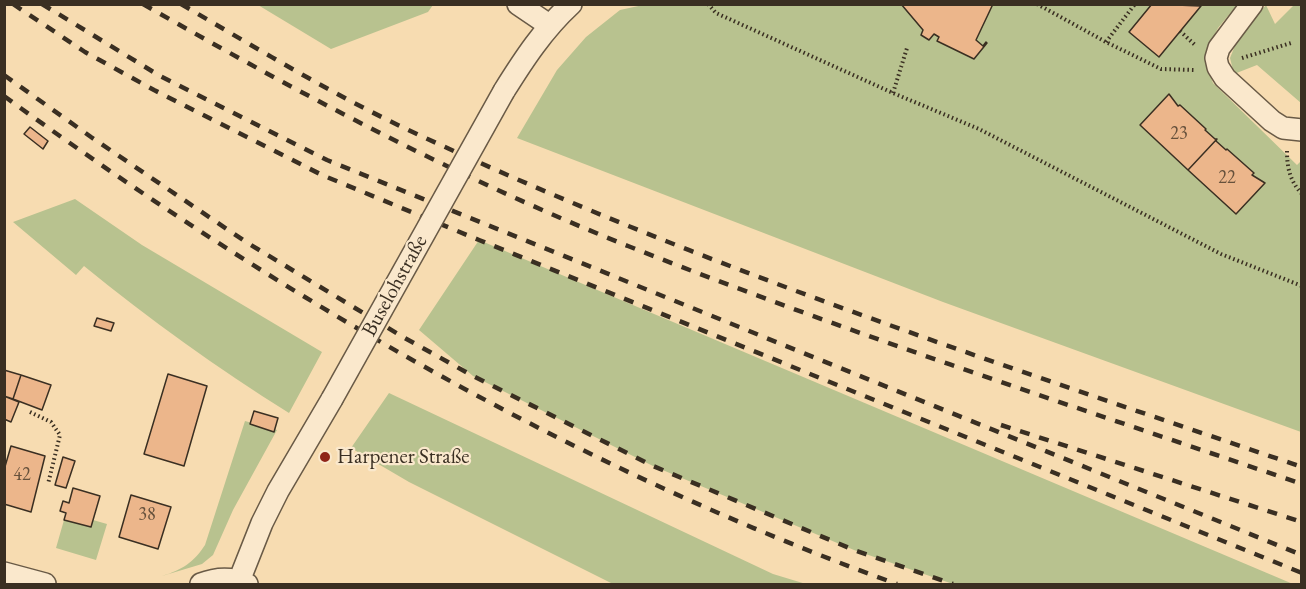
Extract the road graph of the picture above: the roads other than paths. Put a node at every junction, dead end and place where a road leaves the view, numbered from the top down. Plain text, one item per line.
1 (518, 4) edge
2 (571, 4) edge
3 (1252, 4) edge
4 (549, 25) junction
5 (1295, 130) edge
6 (4, 573) edge
7 (243, 583) edge
8 (45, 585) edge
9 (201, 585) edge

1 - 4 street
2 - 4 street, Buselohstraße
3 - 5 street
4 - 7 street, Buselohstraße, bridge
6 - 8 street
7 - 9 street

